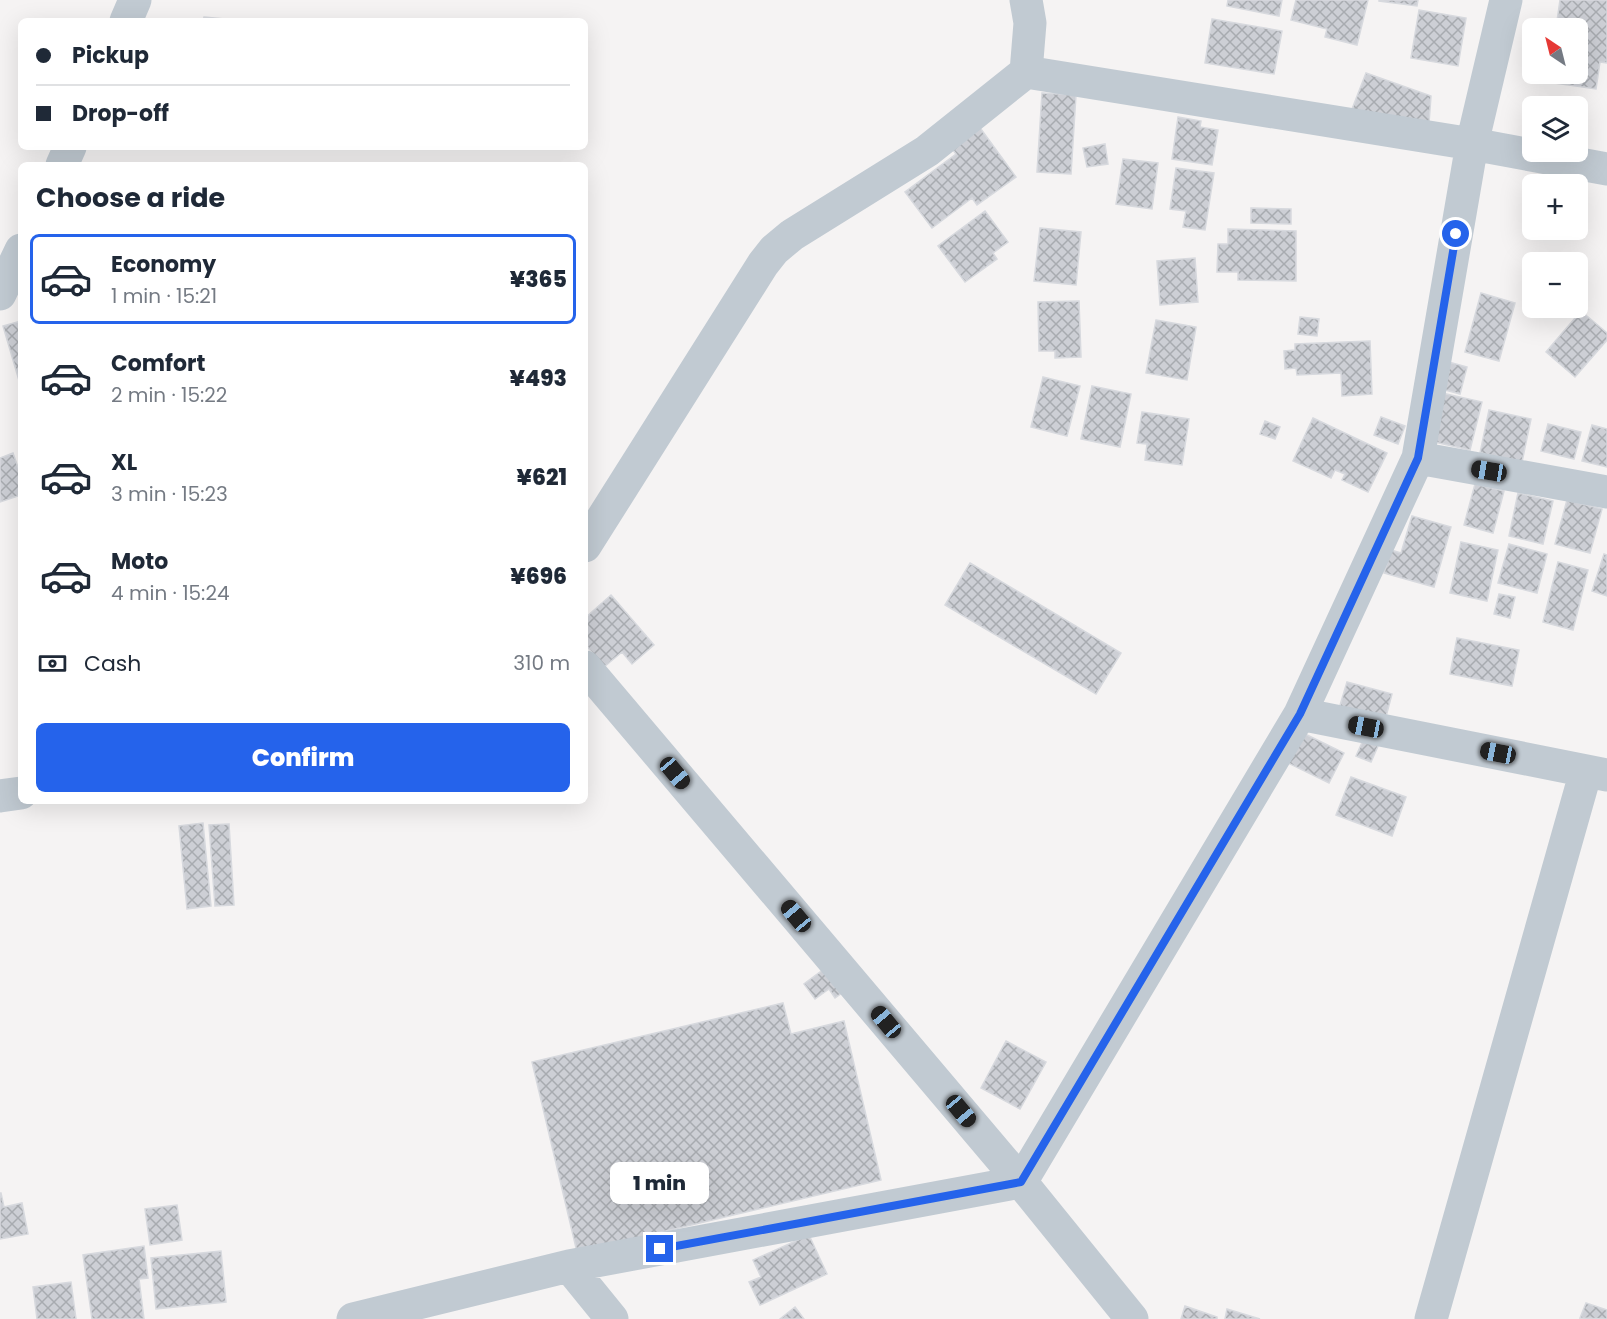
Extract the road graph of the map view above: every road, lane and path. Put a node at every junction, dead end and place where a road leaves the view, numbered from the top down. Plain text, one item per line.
1 (135, 0) edge
2 (1026, 0) edge
3 (1506, 0) edge
4 (127, 18) edge
5 (1026, 72) junction
6 (1472, 144) junction
7 (1607, 169) edge
8 (18, 256) edge
9 (0, 294) edge
10 (1418, 458) junction
11 (1607, 492) edge
12 (588, 541) edge
13 (588, 671) edge
14 (1300, 714) junction
15 (1596, 773) edge
16 (18, 793) edge
17 (0, 796) edge
18 (1021, 1182) junction
19 (569, 1266) junction
20 (353, 1319) edge
21 (612, 1319) edge
22 (1132, 1319) edge
23 (1431, 1319) edge

1 - 4 street
2 - 5 street
3 - 6 street
5 - 6 street
5 - 12 street
6 - 7 street
6 - 10 street
8 - 9 street
10 - 11 street
10 - 14 street
13 - 18 street
14 - 15 street
14 - 18 street
15 - 23 street
16 - 17 street
18 - 19 street
18 - 22 street
19 - 20 street
19 - 21 street

